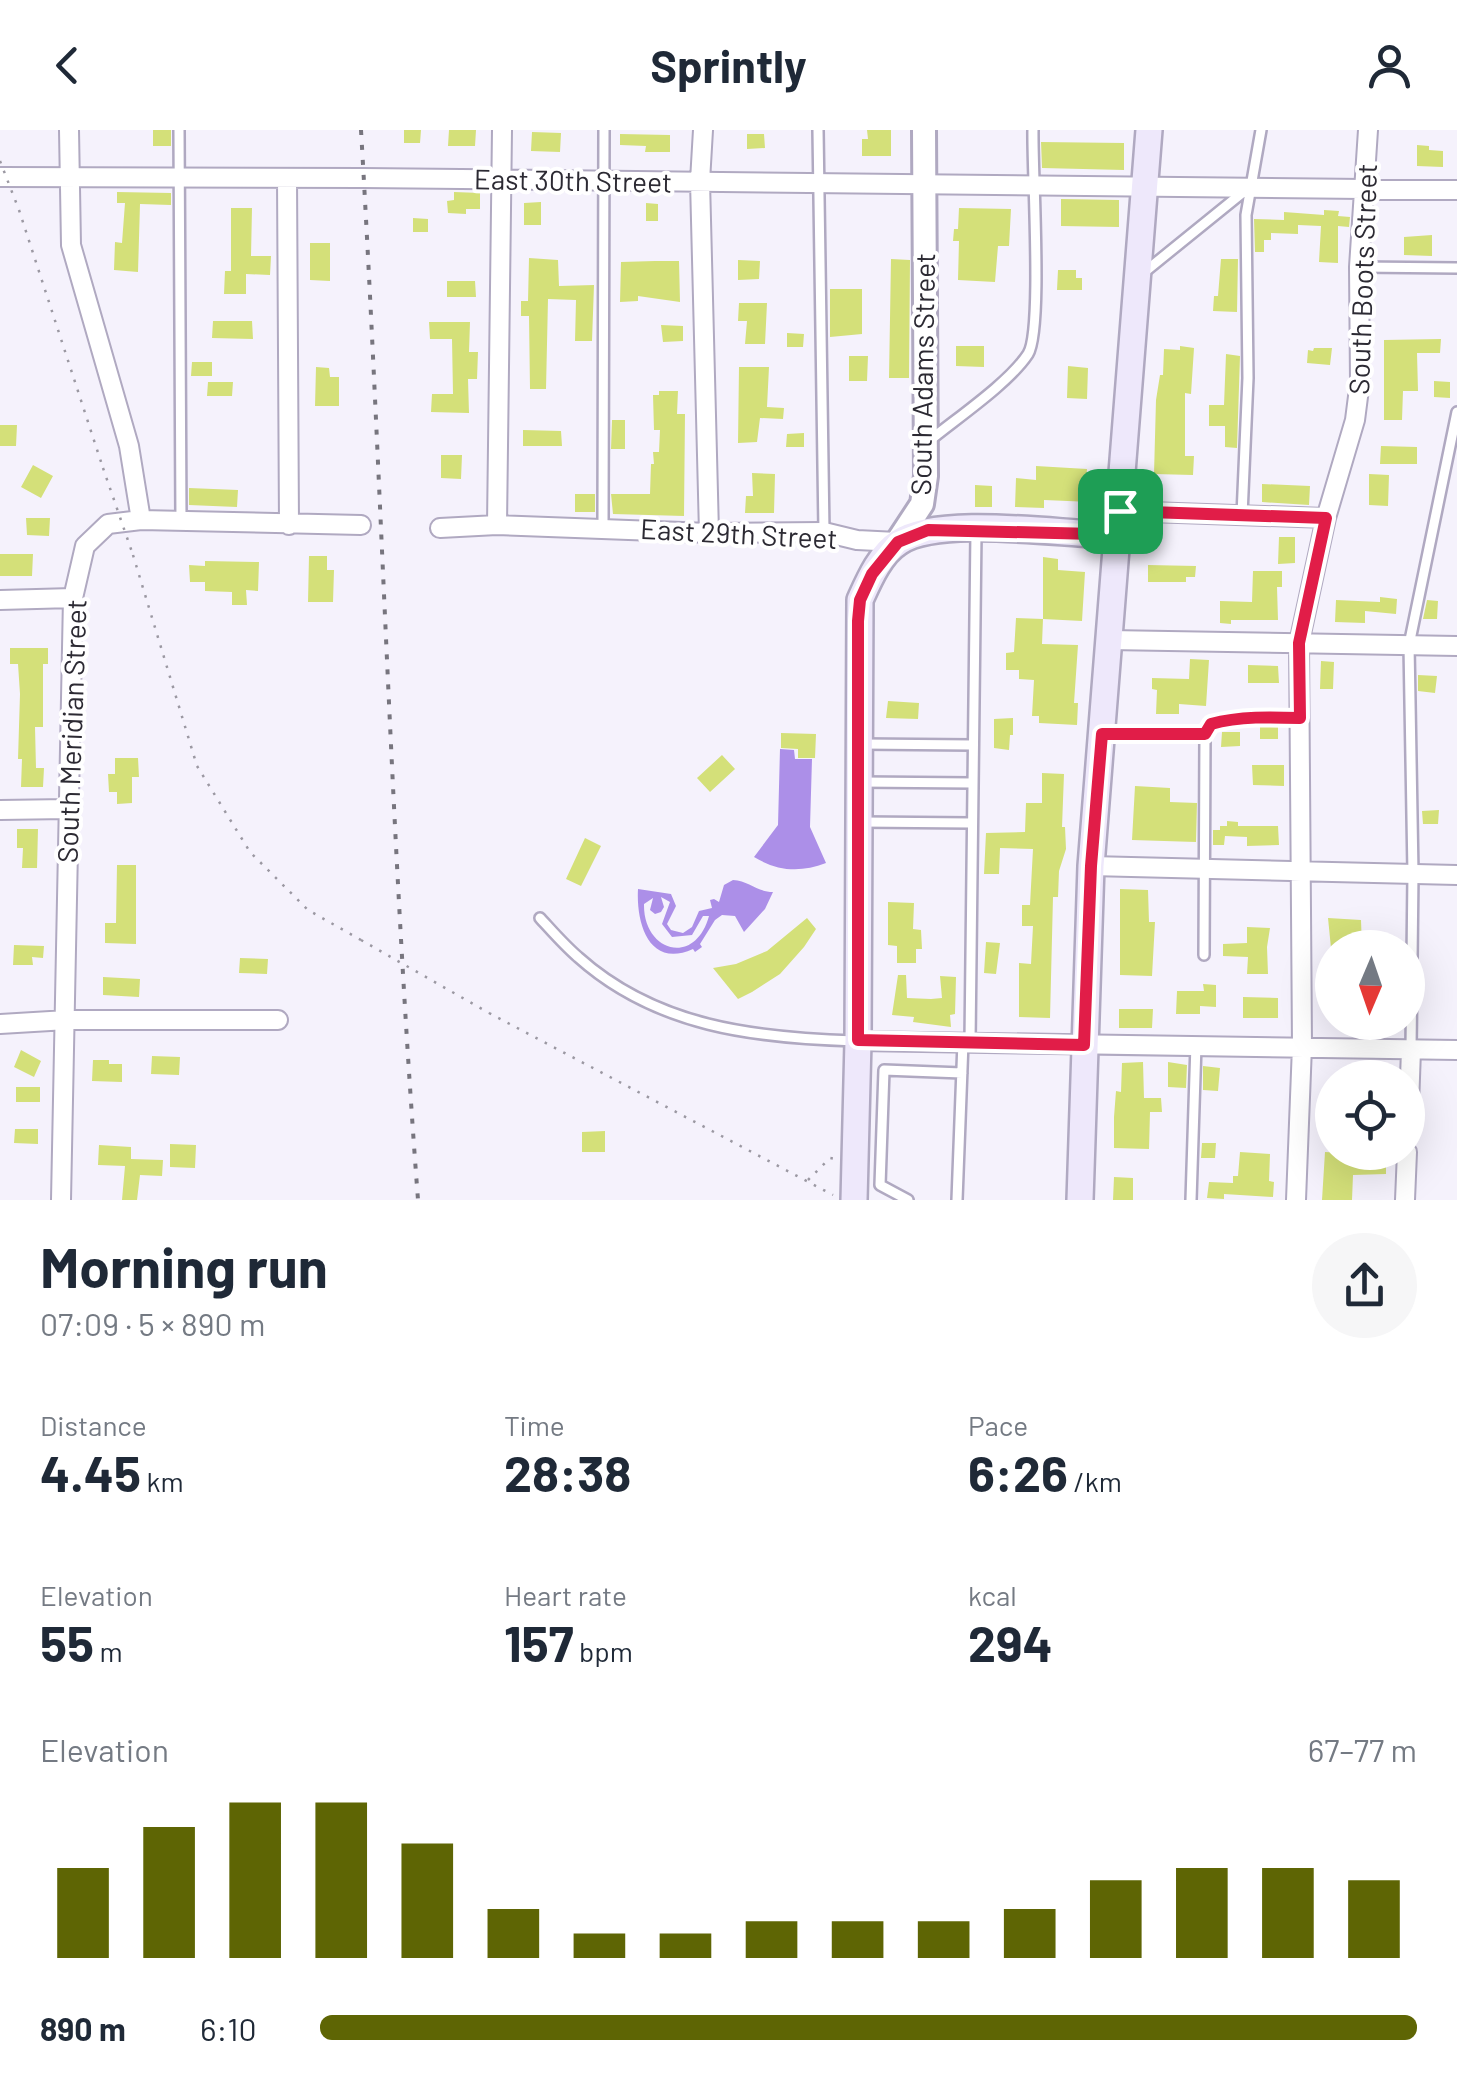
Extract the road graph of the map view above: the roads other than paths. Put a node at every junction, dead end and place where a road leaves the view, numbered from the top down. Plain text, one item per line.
1 (70, 130) edge
2 (180, 130) edge
3 (502, 130) edge
4 (604, 130) edge
5 (703, 130) edge
6 (818, 130) edge
7 (924, 130) edge
8 (1032, 130) edge
9 (1149, 130) edge
10 (1261, 130) edge
11 (1368, 130) edge
12 (69, 176) junction
13 (0, 177) edge
14 (179, 177) junction
15 (287, 178) junction
16 (502, 179) junction
17 (604, 180) junction
18 (700, 181) junction
19 (818, 182) junction
20 (925, 183) junction
21 (1032, 184) junction
22 (1145, 186) junction
23 (1251, 186) junction
24 (1364, 188) junction
25 (1457, 190) edge
26 (1359, 266) junction
27 (1457, 268) edge
28 (1136, 278) junction
29 (1457, 412) edge
30 (926, 444) junction
31 (1120, 511) junction
32 (1242, 515) junction
33 (1326, 518) junction
34 (141, 520) junction
35 (181, 521) junction
36 (290, 525) junction
37 (361, 525) dead end
38 (497, 525) junction
39 (603, 526) junction
40 (440, 528) dead end
41 (976, 529) junction
42 (824, 532) junction
43 (709, 533) junction
44 (1094, 534) junction
45 (898, 542) junction
46 (1116, 564) junction
47 (73, 598) junction
48 (0, 600) edge
49 (1109, 640) junction
50 (1299, 643) junction
51 (1408, 645) junction
52 (1457, 646) edge
53 (1300, 718) junction
54 (1102, 734) junction
55 (1205, 734) junction
56 (858, 744) junction
57 (972, 745) junction
58 (859, 782) junction
59 (972, 783) junction
60 (67, 808) junction
61 (0, 810) edge
62 (859, 822) junction
63 (972, 823) junction
64 (1091, 866) junction
65 (1204, 868) junction
66 (1303, 870) junction
67 (1413, 873) junction
68 (1457, 875) edge
69 (540, 918) dead end
70 (1204, 955) dead end
71 (66, 1020) junction
72 (278, 1020) dead end
73 (0, 1024) edge
74 (858, 1040) junction
75 (966, 1043) junction
76 (1196, 1044) junction
77 (1084, 1045) junction
78 (1302, 1046) junction
79 (1411, 1050) junction
80 (1457, 1050) edge
81 (1411, 1060) edge
82 (962, 1073) junction
83 (1406, 1170) edge
84 (868, 1173) junction
85 (61, 1200) edge
86 (854, 1200) edge
87 (908, 1200) edge
88 (957, 1200) edge
89 (1080, 1200) edge
90 (1191, 1200) edge
91 (1296, 1200) edge
92 (1405, 1200) edge

1 - 12 street
2 - 14 lane
3 - 16 street
4 - 17 lane
5 - 18 street
6 - 19 lane
7 - 20 street, South Adams Street
8 - 21 lane
9 - 22 main road
10 - 23 lane
11 - 24 street, South Boots Street
12 - 13 street, East 30th Street
12 - 14 street, East 30th Street
12 - 34 street
14 - 15 street, East 30th Street
14 - 35 lane
15 - 16 street, East 30th Street
15 - 36 street
16 - 17 street, East 30th Street
16 - 38 street
17 - 18 street, East 30th Street
17 - 39 lane
18 - 19 street, East 30th Street
18 - 43 street
19 - 20 street, East 30th Street
19 - 42 lane
20 - 21 street, East 30th Street
20 - 30 street, South Adams Street
21 - 22 street, East 30th Street
21 - 30 lane
22 - 23 street, East 30th Street
22 - 28 main road
23 - 24 street, East 30th Street
23 - 28 lane
23 - 32 lane
24 - 25 street, East 30th Street
24 - 26 street, South Boots Street
26 - 27 lane
26 - 33 street, South Boots Street
28 - 31 main road
29 - 51 lane
30 - 45 street, South Adams Street
31 - 32 street
31 - 44 main road
31 - 46 main road
32 - 33 street
33 - 50 street, South Boots Street
34 - 35 street
34 - 47 street, South Meridian Street
35 - 36 street
36 - 37 street
38 - 39 street, East 29th Street
38 - 40 street, East 29th Street
39 - 43 street, East 29th Street
41 - 44 main road, East 29th Street
41 - 45 main road, East 29th Street
41 - 57 lane
42 - 43 street, East 29th Street
42 - 45 street, East 29th Street
44 - 46 main road
45 - 56 main road, South Adams Street
46 - 49 main road
47 - 48 street
47 - 60 street, South Meridian Street
49 - 50 street
49 - 54 main road
50 - 51 street
50 - 53 street, South Boots Street
51 - 52 street
51 - 67 lane
53 - 55 lane
53 - 66 street, South Boots Street
54 - 55 lane
54 - 64 main road
55 - 65 lane
56 - 57 lane
56 - 58 main road, South Adams Street
57 - 59 lane
58 - 59 lane
58 - 62 main road, South Adams Street
59 - 63 lane
60 - 61 street
60 - 71 street, South Meridian Street
62 - 63 lane
62 - 74 main road, South Adams Street
63 - 75 lane
64 - 65 street
64 - 77 main road
65 - 66 street
65 - 70 lane
66 - 67 street
66 - 78 street, South Boots Street
67 - 68 street
67 - 79 lane
69 - 74 lane
71 - 72 street
71 - 73 street
71 - 85 street, South Meridian Street
74 - 75 street
74 - 84 main road, South Adams Street
75 - 77 street
75 - 82 lane
76 - 77 street
76 - 78 street
76 - 90 lane
77 - 89 main road
78 - 79 street
78 - 91 street, South Boots Street
79 - 80 street
79 - 81 street
82 - 84 lane
82 - 88 lane
83 - 92 street
84 - 86 main road, South Adams Street
84 - 87 lane

